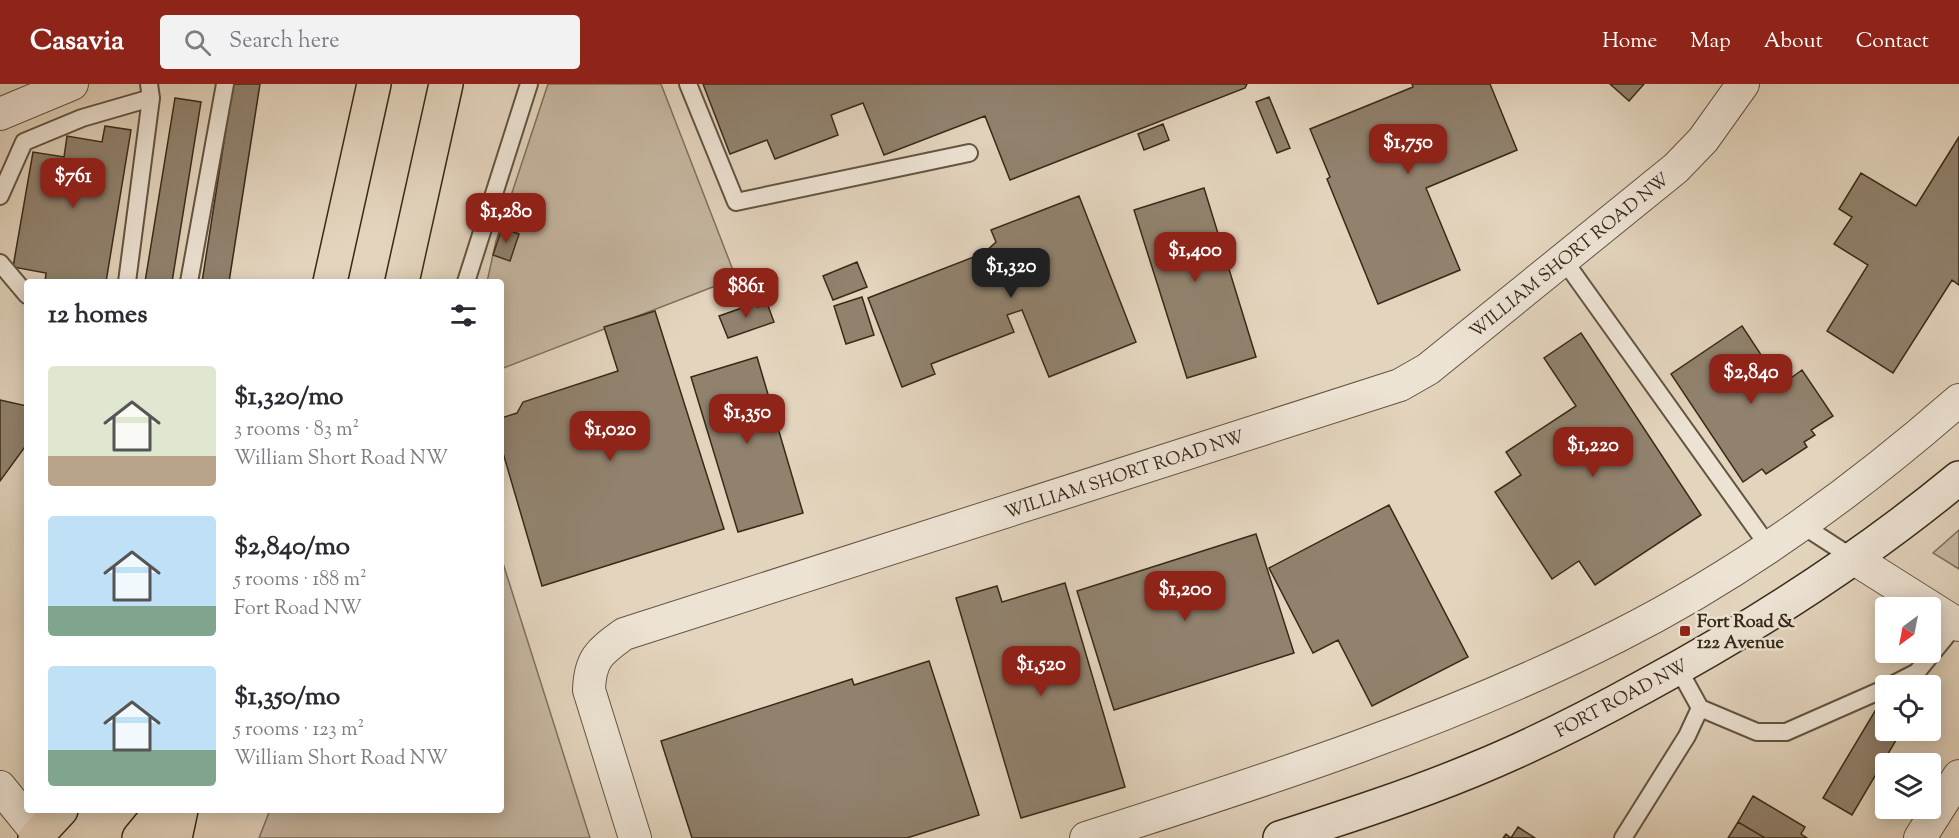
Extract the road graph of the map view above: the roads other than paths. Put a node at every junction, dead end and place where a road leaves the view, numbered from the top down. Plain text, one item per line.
1 (72, 84) edge
2 (225, 84) edge
3 (374, 84) edge
4 (446, 84) edge
5 (529, 84) edge
6 (688, 84) edge
7 (1743, 84) edge
8 (150, 91) edge
9 (0, 114) edge
10 (969, 153) dead end
11 (0, 195) edge
12 (1563, 259) junction
13 (0, 263) edge
14 (127, 279) edge
15 (190, 279) edge
16 (331, 279) edge
17 (403, 279) edge
18 (467, 279) edge
19 (24, 291) edge
20 (1959, 400) edge
21 (1959, 478) edge
22 (1802, 525) junction
23 (1769, 547) junction
24 (1853, 558) junction
25 (1958, 625) edge
26 (1678, 668) junction
27 (1911, 675) edge
28 (1875, 692) edge
29 (1700, 708) junction
30 (1959, 776) edge
31 (0, 787) edge
32 (59, 813) edge
33 (160, 813) edge
34 (180, 813) edge
35 (1319, 832) edge
36 (39, 837) edge
37 (139, 838) edge
38 (175, 838) edge
39 (635, 838) edge
40 (1086, 838) edge
41 (1280, 838) edge
42 (1623, 838) edge
43 (1920, 838) edge

1 - 9 street
2 - 15 lane
3 - 16 main road
4 - 17 main road
5 - 18 lane
6 - 10 lane
7 - 12 street, WILLIAM SHORT ROAD NW
8 - 11 lane
8 - 14 lane
12 - 23 lane
12 - 39 street, WILLIAM SHORT ROAD NW
13 - 19 lane
20 - 22 street
21 - 24 street, FORT ROAD NW
22 - 23 street
22 - 24 lane
23 - 40 street
24 - 25 street
24 - 26 street, FORT ROAD NW
25 - 27 lane
26 - 29 lane
26 - 35 street, FORT ROAD NW
28 - 29 lane
29 - 42 lane
30 - 43 street
31 - 36 street
32 - 36 main road
33 - 37 main road
34 - 38 main road
35 - 41 street, FORT ROAD NW

